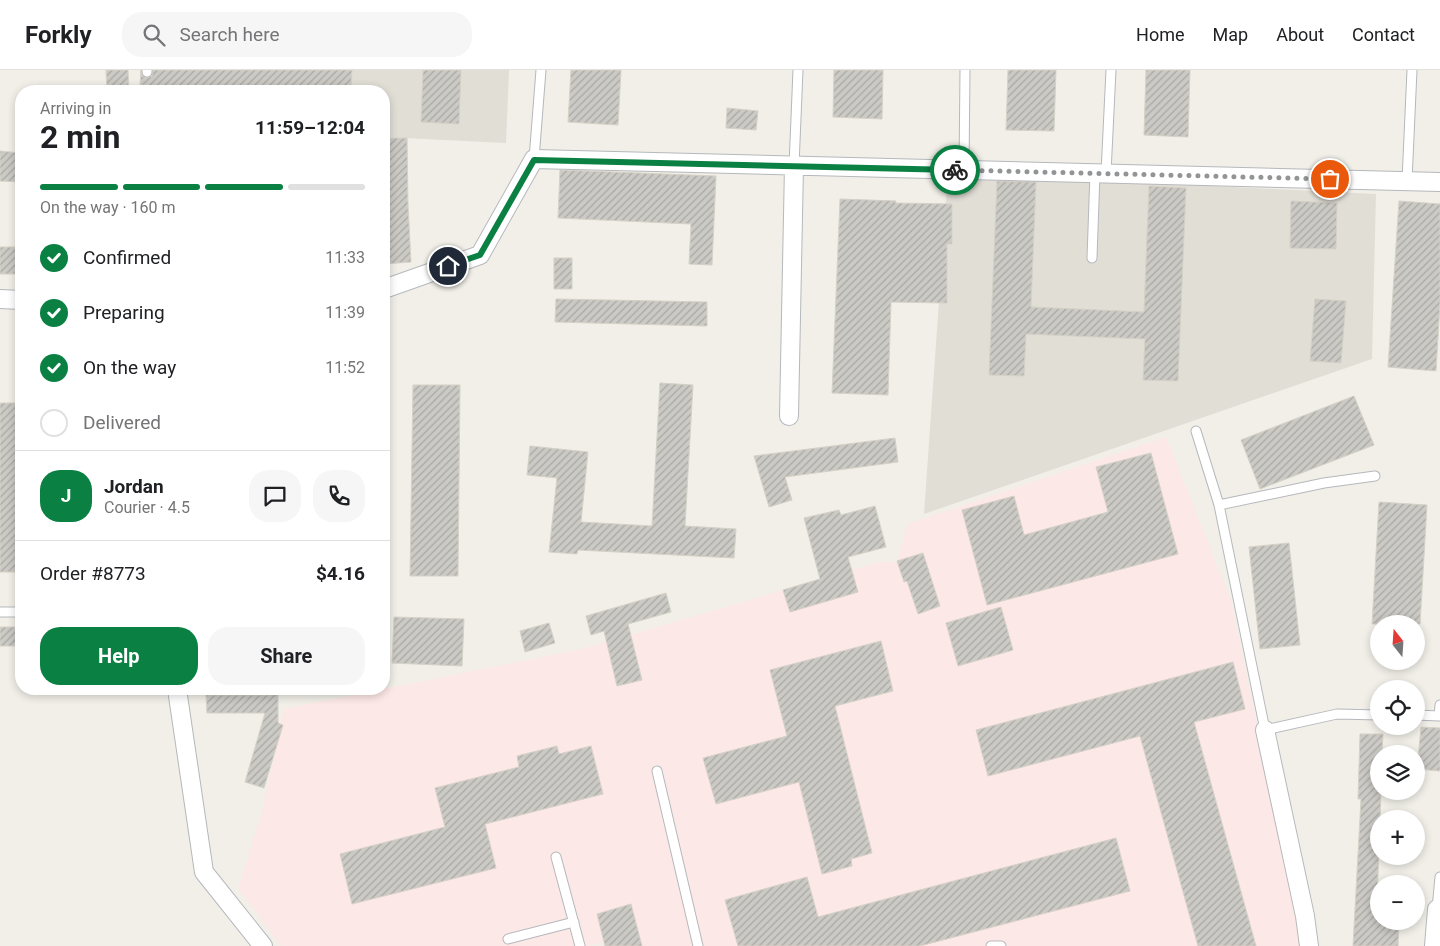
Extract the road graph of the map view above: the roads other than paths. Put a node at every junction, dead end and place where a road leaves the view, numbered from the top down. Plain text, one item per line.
1 (541, 70) edge
2 (798, 70) edge
3 (966, 70) edge
4 (1111, 70) edge
5 (1412, 70) edge
6 (534, 160) junction
7 (794, 166) junction
8 (964, 170) junction
9 (1101, 173) junction
10 (1407, 181) junction
11 (1440, 182) edge
12 (1092, 258) dead end
13 (390, 287) edge
14 (0, 299) edge
15 (15, 300) edge
16 (789, 416) dead end
17 (1196, 431) dead end
18 (1375, 476) dead end
19 (1219, 505) junction
20 (0, 612) edge
21 (15, 612) edge
22 (178, 695) edge
23 (1440, 705) edge
24 (1370, 715) edge
25 (1425, 715) edge
26 (1265, 730) junction
27 (657, 770) dead end
28 (556, 857) dead end
29 (1440, 877) edge
30 (1438, 910) edge
31 (574, 922) junction
32 (508, 939) dead end
33 (263, 946) edge
34 (580, 946) edge
35 (698, 946) edge
36 (991, 946) edge
37 (1001, 946) edge
38 (1309, 946) edge
39 (1434, 946) edge

1 - 6 lane
2 - 7 lane
3 - 8 lane
4 - 9 lane
5 - 10 lane
6 - 7 street
6 - 13 street
7 - 8 street
7 - 16 street
8 - 9 street
9 - 10 street
9 - 12 lane
10 - 11 street
14 - 15 street
17 - 19 lane
18 - 19 lane
19 - 26 lane
20 - 21 lane
22 - 33 street
23 - 25 lane
24 - 26 lane
26 - 38 street
27 - 35 lane
28 - 31 lane
29 - 30 lane
30 - 39 street
31 - 32 lane
31 - 34 lane
36 - 37 lane

